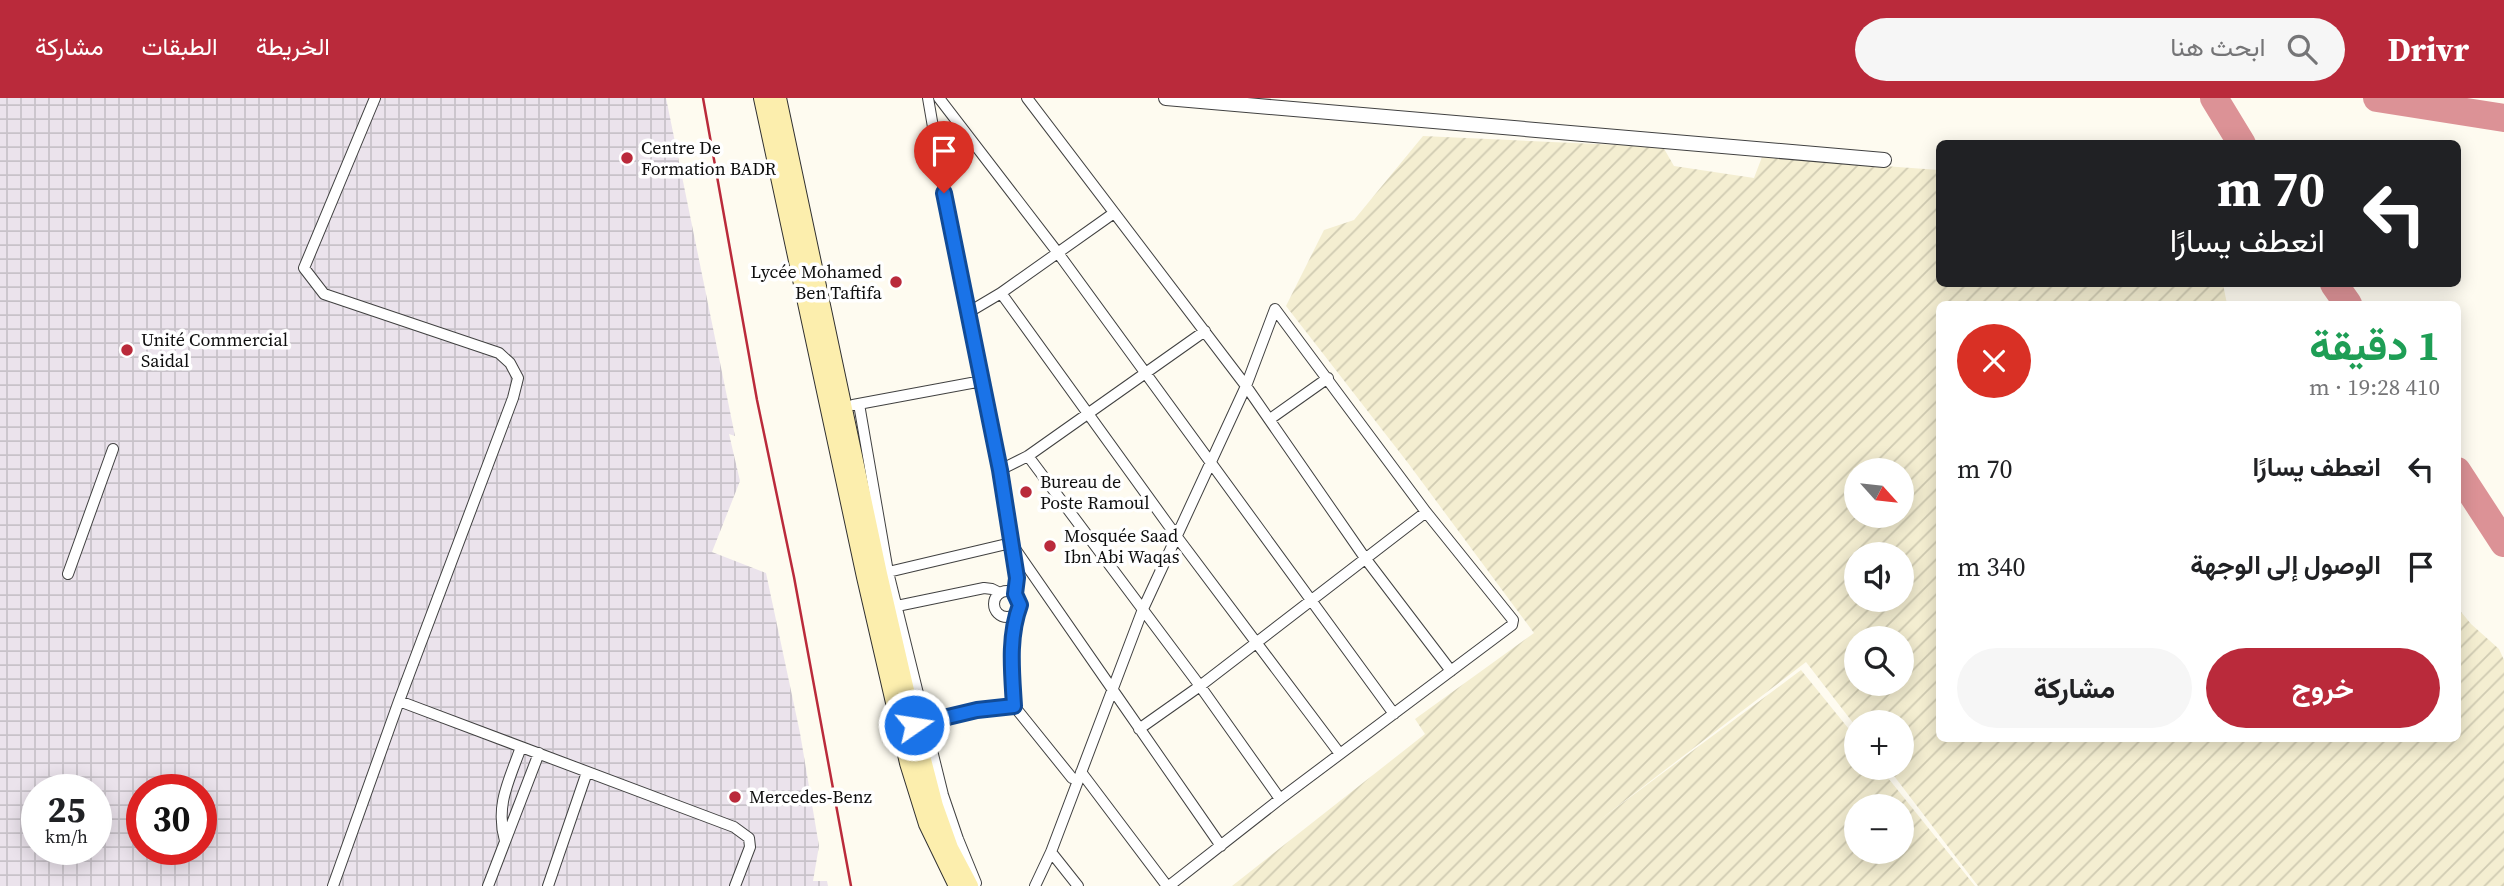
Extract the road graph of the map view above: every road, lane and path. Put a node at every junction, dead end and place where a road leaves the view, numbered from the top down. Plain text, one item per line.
1 (375, 98) edge
2 (762, 98) edge
3 (778, 98) edge
4 (928, 98) edge
5 (939, 98) edge
6 (1027, 98) edge
7 (1166, 98) edge
8 (1884, 160) dead end
9 (1114, 213) junction
10 (1058, 253) junction
11 (1001, 293) junction
12 (969, 312) junction
13 (1205, 331) junction
14 (1146, 373) junction
15 (1328, 378) junction
16 (982, 381) junction
17 (1246, 386) junction
18 (851, 406) junction
19 (1087, 414) junction
20 (1270, 419) junction
21 (113, 449) dead end
22 (1028, 456) junction
23 (1210, 464) junction
24 (1000, 470) junction
25 (1426, 512) junction
26 (1177, 537) junction
27 (1011, 543) junction
28 (1365, 558) junction
29 (68, 574) dead end
30 (877, 574) junction
31 (1000, 593) junction
32 (1015, 594) junction
33 (1311, 600) junction
34 (897, 606) junction
35 (1143, 609) junction
36 (1017, 612) junction
37 (1257, 642) junction
38 (1451, 671) junction
39 (1112, 686) junction
40 (1200, 686) junction
41 (399, 701) junction
42 (1014, 706) junction
43 (1394, 714) junction
44 (919, 723) junction
45 (1139, 729) junction
46 (521, 747) junction
47 (539, 753) junction
48 (1340, 754) junction
49 (587, 772) junction
50 (1076, 775) junction
51 (1280, 799) junction
52 (505, 841) junction
53 (1221, 846) junction
54 (1051, 852) junction
55 (491, 885) edge
56 (333, 886) edge
57 (548, 886) edge
58 (735, 886) edge
59 (957, 886) edge
60 (970, 886) edge
61 (977, 886) edge
62 (1035, 886) edge
63 (1077, 886) edge
64 (1168, 886) edge

1 - 41 street
2 - 30 main road
3 - 18 main road
4 - 12 street
5 - 10 street
6 - 9 street
7 - 8 street
9 - 10 street
9 - 13 street
10 - 11 street
10 - 14 street
11 - 12 street
11 - 19 street
12 - 16 street
13 - 14 street
13 - 17 street
14 - 19 street
14 - 23 street
15 - 17 street
15 - 20 street
15 - 25 street
16 - 18 street
16 - 24 street
17 - 20 street
17 - 23 street
18 - 30 main road
19 - 22 street
19 - 26 street
20 - 28 street
21 - 29 street
22 - 24 street
22 - 35 street
23 - 26 street
23 - 33 street
24 - 27 street
25 - 28 street
25 - 38 street
26 - 35 street
26 - 37 street
27 - 30 street
27 - 32 street
27 - 39 street
28 - 33 street
28 - 38 street
30 - 34 street
30 - 44 main road
30 - 59 main road
31 - 32 street
31 - 34 street
31 - 36 street
32 - 36 street
33 - 37 street
33 - 43 street
34 - 44 street
35 - 39 street
35 - 40 street
36 - 42 street
37 - 40 street
37 - 48 street
38 - 43 street
39 - 45 street
39 - 50 street
40 - 45 street
40 - 51 street
41 - 46 street
41 - 56 street
42 - 44 street
42 - 50 street
43 - 48 street
44 - 60 main road
44 - 61 street
45 - 53 street
46 - 47 street
46 - 52 street
47 - 49 street
47 - 52 street
48 - 51 street
49 - 57 street
49 - 58 street
50 - 54 street
50 - 64 street
51 - 53 street
52 - 55 street
53 - 64 street
54 - 62 street
54 - 63 street

